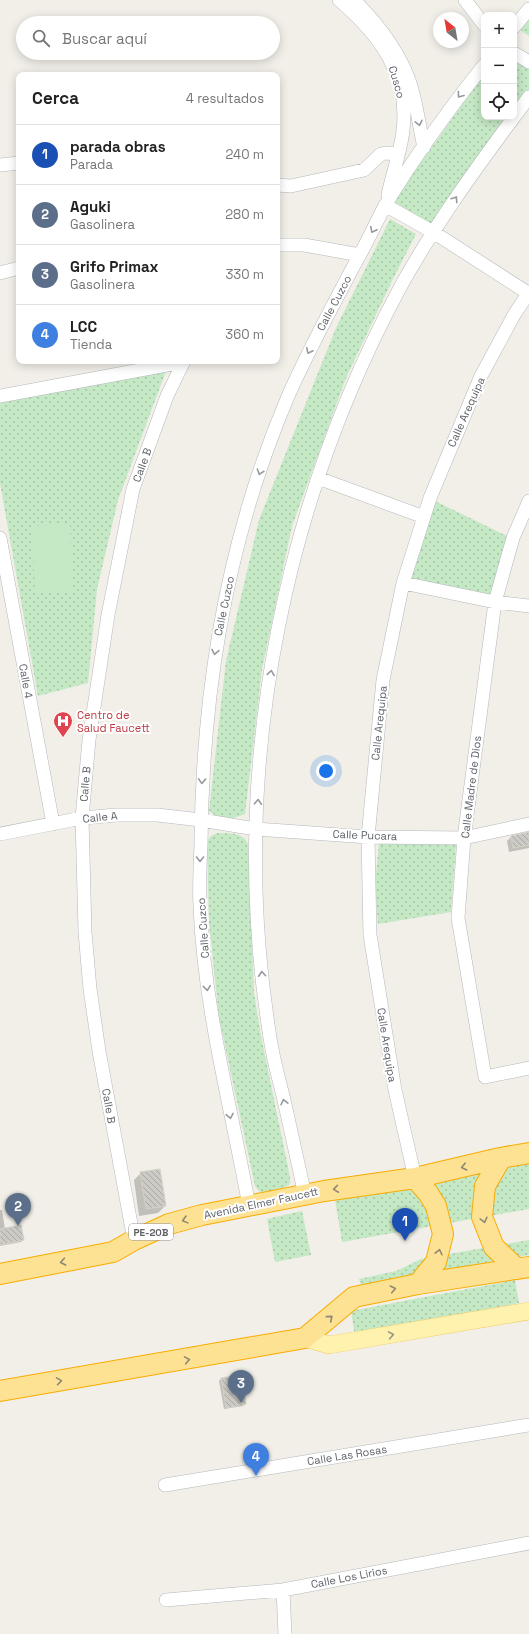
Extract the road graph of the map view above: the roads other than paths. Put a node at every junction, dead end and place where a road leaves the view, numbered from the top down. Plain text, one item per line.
1 (339, 0) edge
2 (354, 0) edge
3 (465, 0) edge
4 (529, 9) edge
5 (481, 21) edge
6 (517, 23) edge
7 (517, 55) edge
8 (529, 62) edge
9 (481, 69) edge
10 (529, 97) edge
11 (517, 113) edge
12 (512, 120) edge
13 (424, 146) junction
14 (397, 154) junction
15 (16, 163) edge
16 (0, 165) edge
17 (280, 185) edge
18 (386, 205) junction
19 (433, 232) junction
20 (280, 244) edge
21 (360, 255) junction
22 (16, 269) edge
23 (0, 273) edge
24 (529, 292) edge
25 (172, 364) edge
26 (182, 364) edge
27 (0, 396) edge
28 (318, 478) junction
29 (529, 502) edge
30 (424, 517) junction
31 (0, 538) edge
32 (403, 583) junction
33 (495, 602) junction
34 (529, 606) edge
35 (82, 818) junction
36 (201, 820) junction
37 (52, 824) junction
38 (529, 824) edge
39 (256, 829) junction
40 (0, 834) edge
41 (368, 837) junction
42 (464, 838) junction
43 (529, 1068) edge
44 (529, 1153) edge
45 (501, 1158) junction
46 (415, 1178) junction
47 (305, 1195) junction
48 (248, 1206) junction
49 (134, 1240) junction
50 (523, 1268) edge
51 (0, 1274) edge
52 (418, 1284) junction
53 (529, 1311) edge
54 (305, 1338) junction
55 (0, 1392) edge
56 (529, 1425) edge
57 (165, 1485) dead end
58 (529, 1543) edge
59 (283, 1590) junction
60 (166, 1600) dead end
61 (285, 1634) edge

1 - 14 street, Cusco
2 -> 13 street
3 - 5 street
4 - 6 street
7 - 8 street
9 -> 13 street, Calle Cuzco
10 - 11 street
19 -> 12 street
13 - 18 street, Calle Cuzco
14 - 17 street
14 - 18 street, Cusco
15 - 16 street
18 - 19 street
18 -> 21 street, Calle Cuzco
19 - 24 street
19 - 28 street
20 - 21 street
21 -> 36 street, Calle Cuzco
22 - 23 street
24 - 30 street, Calle Arequipa
25 - 27 street
26 - 35 street, Calle B
28 - 30 street
39 -> 28 street
29 - 33 street, Calle Madre de Dios
30 - 32 street, Calle Arequipa
31 - 37 street, Calle 4
32 - 33 street
32 - 41 street, Calle Arequipa
33 - 34 street
33 - 42 street, Calle Madre de Dios
35 - 36 street, Calle A
35 - 37 street, Calle A
35 - 49 street, Calle B
36 - 39 street, Calle Pucara
36 -> 48 street, Calle Cuzco
37 - 40 street, Calle A
38 - 42 street, Calle Pucara
39 - 41 street, Calle Pucara
47 -> 39 street
41 - 42 street, Calle Pucara
41 - 46 street, Calle Arequipa
42 - 43 street, Calle Madre de Dios
44 - 45 highway, Avenida Elmer Faucett / PE-20B
45 -> 46 highway, Avenida Elmer Faucett / PE-20B
45 -> 50 highway
46 -> 47 highway, Avenida Elmer Faucett / PE-20B
52 -> 46 highway
47 - 48 highway, Avenida Elmer Faucett / PE-20B
48 -> 49 highway, Avenida Elmer Faucett / PE-20B
49 -> 51 highway, Avenida Elmer Faucett / PE-20B
50 - 52 highway
54 -> 52 highway
54 -> 53 main road
55 -> 54 highway
56 - 57 street, Calle Las Rosas
58 - 59 street, Calle Los Lirios
59 - 60 street, Calle Los Lirios
59 - 61 street

